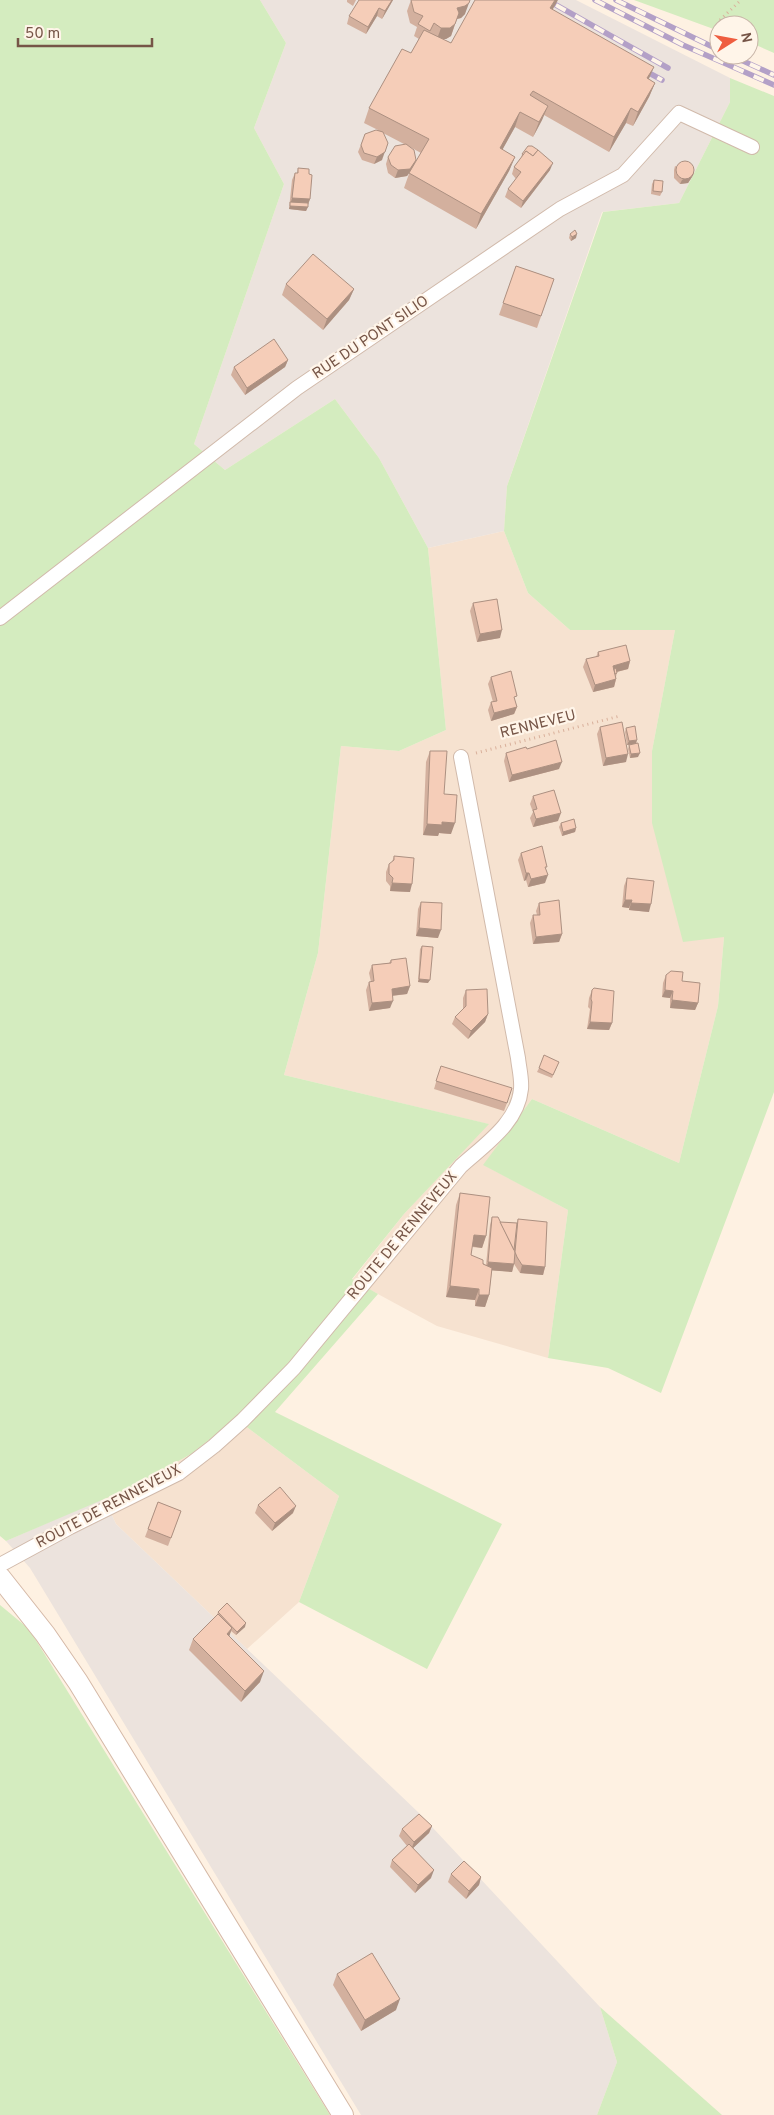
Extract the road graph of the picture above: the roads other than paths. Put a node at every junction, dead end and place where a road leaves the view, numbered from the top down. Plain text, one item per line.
1 (752, 147) dead end
2 (0, 618) edge
3 (461, 757) road end
4 (0, 1565) edge
5 (0, 1577) edge
6 (343, 2115) edge

1 - 2 street, RUE DU PONT SILIO
3 - 4 street, ROUTE DE RENNEVEUX
5 - 6 main road

